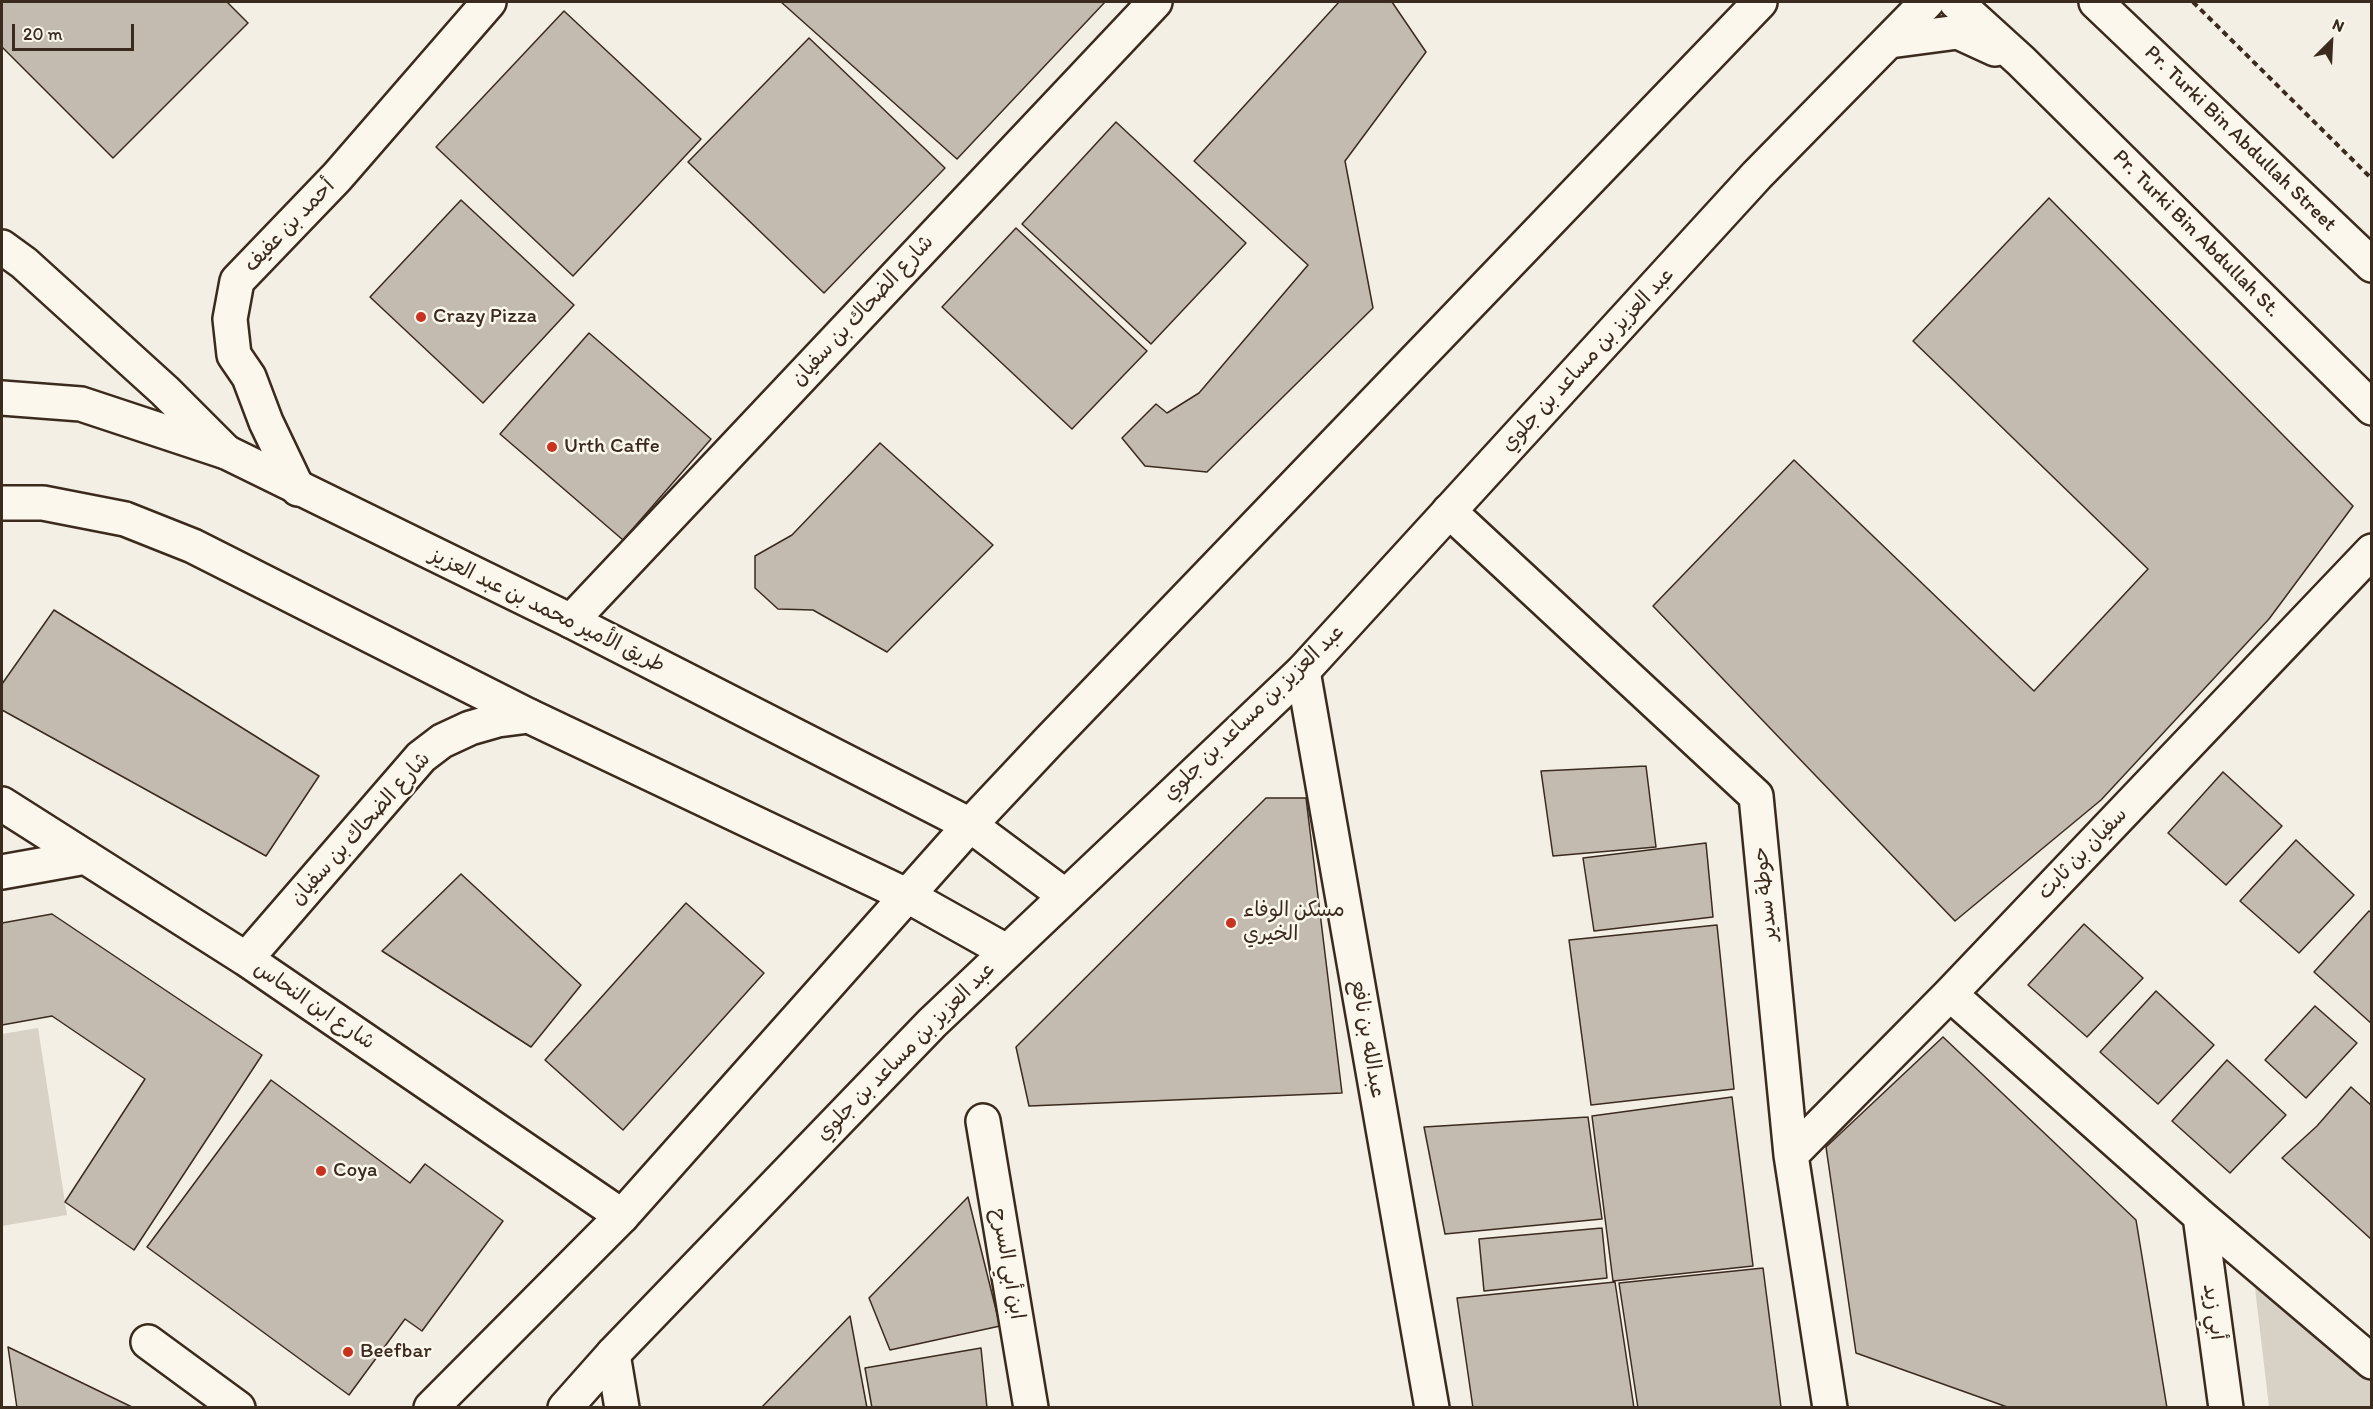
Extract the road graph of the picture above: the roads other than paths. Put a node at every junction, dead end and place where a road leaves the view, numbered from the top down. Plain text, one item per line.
1 (489, 2) edge
2 (1155, 2) edge
3 (1760, 2) edge
4 (1927, 2) edge
5 (1956, 2) edge
6 (2101, 5) edge
7 (1890, 41) junction
8 (2021, 61) junction
9 (2, 247) edge
10 (2372, 265) edge
11 (2, 398) edge
12 (2372, 408) edge
13 (226, 452) junction
14 (298, 489) junction
15 (2, 503) edge
16 (1449, 511) junction
17 (2372, 551) edge
18 (571, 621) junction
19 (1303, 671) junction
20 (529, 716) junction
21 (2, 804) edge
22 (970, 825) junction
23 (86, 857) junction
24 (2, 872) edge
25 (1064, 895) junction
26 (908, 896) junction
27 (1006, 951) junction
28 (246, 959) junction
29 (1950, 994) junction
30 (983, 1121) dead end
31 (1791, 1155) junction
32 (622, 1216) junction
33 (2200, 1216) junction
34 (148, 1342) dead end
35 (613, 1354) junction
36 (2372, 1362) edge
37 (238, 1407) edge
38 (431, 1407) edge
39 (565, 1407) edge
40 (622, 1407) edge
41 (1031, 1407) edge
42 (1432, 1407) edge
43 (1830, 1407) edge
44 (2226, 1407) edge

1 - 14 street, أحمد بن عفيف
2 - 18 street, شارع الضحاك بن سفيان
3 - 22 street
4 - 7 street, عبد العزيز بن مساعد بن جلوي
5 - 8 street, Pr. Turki Bin Abdullah St.
6 - 10 street, Pr. Turki Bin Abdullah Street
7 - 8 street, Pr. Turki Bin Abdullah St.
7 - 16 street, عبد العزيز بن مساعد بن جلوي
8 - 12 street, Pr. Turki Bin Abdullah St.
9 - 13 street
11 - 13 street, طريق الأمير محمد بن عبد العزيز
13 - 14 street, طريق الأمير محمد بن عبد العزيز
14 - 18 street, طريق الأمير محمد بن عبد العزيز
15 - 20 street
16 - 19 street, عبد العزيز بن مساعد بن جلوي
16 - 31 street, حوطة سدير
17 - 29 street, سفيان بن ثابت
18 - 22 street, طريق الأمير محمد بن عبد العزيز
19 - 25 street, عبد العزيز بن مساعد بن جلوي
19 - 42 street, عبدالله بن نافع
20 - 26 street
20 - 28 street, شارع الضحاك بن سفيان
21 - 23 street, شارع ابن النحاس
22 - 25 street, طريق الأمير محمد بن عبد العزيز
22 - 26 street
23 - 24 street
23 - 28 street, شارع ابن النحاس
25 - 27 street, عبد العزيز بن مساعد بن جلوي
26 - 27 street
26 - 32 street
27 - 35 street, عبد العزيز بن مساعد بن جلوي
28 - 32 street, شارع ابن النحاس
29 - 31 street, سفيان بن ثابت
29 - 33 street
30 - 41 street, ابن أبي السرح
31 - 43 street, حوطة سدير
32 - 38 street
33 - 36 street
33 - 44 street, أبي زيد
34 - 37 street
35 - 39 street, عبد العزيز بن مساعد بن جلوي
35 - 40 street

